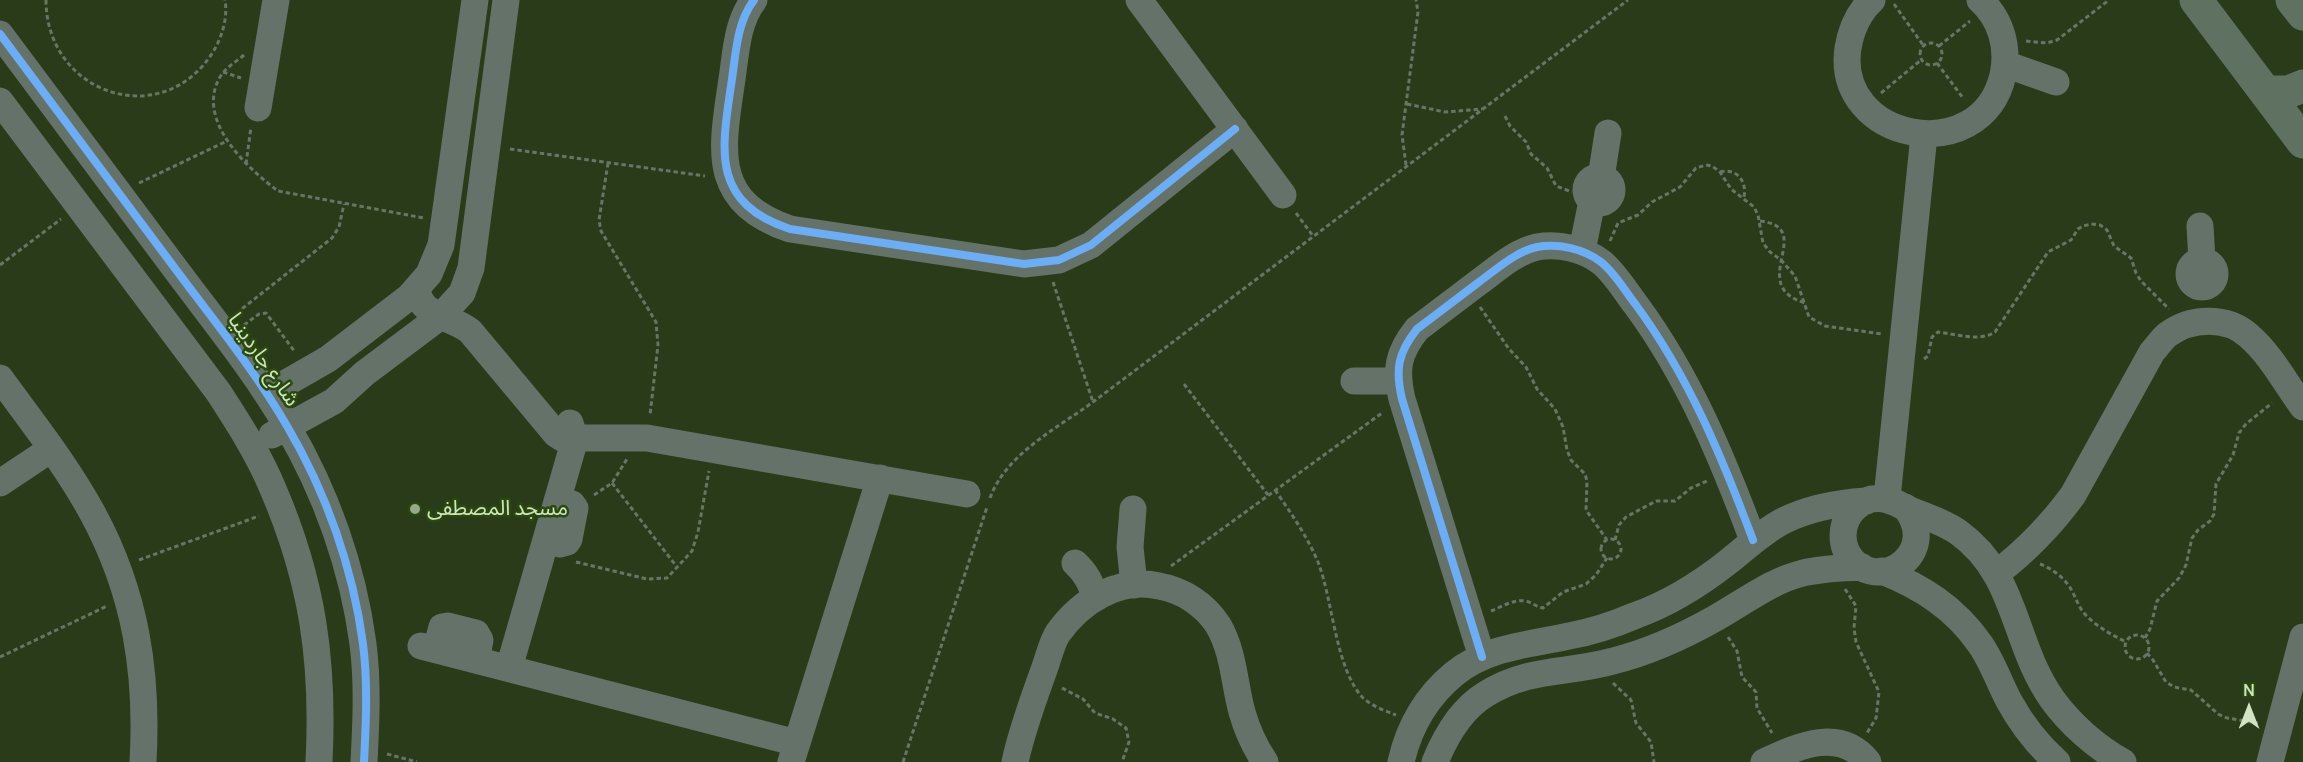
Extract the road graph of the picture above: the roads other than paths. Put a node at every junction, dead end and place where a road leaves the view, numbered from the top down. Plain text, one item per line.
1 (276, 0) edge
2 (475, 0) edge
3 (506, 0) edge
4 (754, 0) edge
5 (1139, 0) edge
6 (1872, 0) edge
7 (2196, 0) edge
8 (2292, 0) edge
9 (1984, 3) edge
10 (2303, 14) edge
11 (0, 34) edge
12 (2005, 53) junction
13 (2056, 82) dead end
14 (2303, 86) edge
15 (2266, 92) junction
16 (0, 101) edge
17 (258, 108) road end
18 (1235, 129) junction
19 (1608, 133) dead end
20 (1924, 135) junction
21 (2303, 142) edge
22 (1283, 195) road end
23 (2200, 226) dead end
24 (1592, 257) junction
25 (423, 282) junction
26 (462, 293) junction
27 (441, 316) junction
28 (2196, 322) junction
29 (355, 339) junction
30 (376, 365) junction
31 (0, 378) edge
32 (1354, 381) dead end
33 (1400, 390) junction
34 (267, 394) junction
35 (2296, 398) edge
36 (288, 428) junction
37 (576, 439) junction
38 (251, 445) junction
39 (51, 449) junction
40 (880, 478) junction
41 (0, 483) edge
42 (967, 494) dead end
43 (1886, 502) junction
44 (1133, 509) dead end
45 (1753, 540) junction
46 (1075, 563) dead end
47 (1872, 569) junction
48 (1997, 573) junction
49 (1141, 584) junction
50 (1095, 597) junction
51 (2303, 637) edge
52 (429, 648) dead end
53 (1482, 657) junction
54 (508, 668) junction
55 (794, 753) edge
56 (365, 755) edge
57 (1859, 755) edge
58 (1773, 758) edge
59 (143, 762) edge
60 (320, 762) edge
61 (1015, 762) edge
62 (1265, 762) edge
63 (1401, 762) edge
64 (1435, 762) edge
65 (2057, 762) edge
66 (2123, 762) edge
67 (2270, 762) edge

1 - 17 street
2 - 25 street
3 - 26 street
4 - 18 street
5 - 18 street
6 - 20 street
7 - 15 main road
8 - 10 main road
9 - 12 street
11 - 34 street, شارع جاردينيا
12 - 13 street
12 - 20 street
14 - 15 main road
15 - 21 main road
16 - 38 street
18 - 22 street
19 - 24 street
20 - 43 street
23 - 28 street
24 - 33 street
24 - 45 street
25 - 26 street
25 - 27 street
25 - 29 street
26 - 27 street
26 - 37 street
27 - 30 street
27 - 37 street
28 - 35 street
28 - 48 street
29 - 30 street
29 - 34 street
30 - 36 street
31 - 39 street
32 - 33 street
33 - 53 street
34 - 36 street, شارع جاردينيا
36 - 38 street
36 - 56 street, شارع جاردينيا
37 - 40 street
37 - 54 street
38 - 60 street
39 - 41 street
39 - 59 street
40 - 42 street
40 - 55 street
43 - 45 street
43 - 47 street
43 - 47 street
43 - 48 street
44 - 49 street
45 - 53 street
46 - 50 street
47 - 64 street
47 - 65 street
48 - 66 street
49 - 50 street
49 - 62 street
50 - 61 street
51 - 67 street
52 - 54 street
53 - 63 street
54 - 55 street
57 - 58 street

